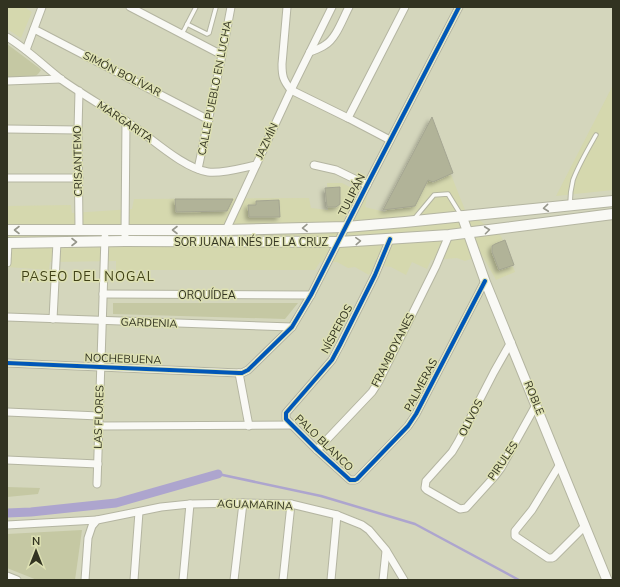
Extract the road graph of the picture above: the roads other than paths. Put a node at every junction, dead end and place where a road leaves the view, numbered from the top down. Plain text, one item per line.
1 (42, 7) edge
2 (130, 7) edge
3 (196, 7) edge
4 (216, 7) edge
5 (231, 7) edge
6 (287, 7) edge
7 (332, 7) edge
8 (349, 7) edge
9 (405, 7) edge
10 (459, 7) edge
11 (187, 24) junction
12 (34, 29) junction
13 (182, 34) junction
14 (7, 37) edge
15 (26, 50) junction
16 (310, 52) junction
17 (222, 55) junction
18 (61, 79) junction
19 (7, 81) edge
20 (291, 90) junction
21 (79, 91) junction
22 (348, 118) junction
23 (209, 120) junction
24 (126, 121) junction
25 (7, 129) edge
26 (78, 130) junction
27 (596, 135) dead end
28 (390, 140) junction
29 (256, 165) junction
30 (314, 165) dead end
31 (198, 169) junction
32 (7, 178) edge
33 (79, 178) junction
34 (367, 185) junction
35 (613, 201) edge
36 (569, 205) junction
37 (613, 214) edge
38 (462, 216) junction
39 (412, 222) junction
40 (346, 227) junction
41 (272, 229) junction
42 (7, 230) edge
43 (79, 230) junction
44 (105, 230) junction
45 (126, 230) junction
46 (226, 230) junction
47 (468, 233) junction
48 (449, 235) junction
49 (390, 239) junction
50 (105, 241) junction
51 (125, 241) junction
52 (57, 242) junction
53 (272, 242) junction
54 (339, 242) junction
55 (8, 243) edge
56 (7, 263) edge
57 (485, 281) junction
58 (103, 294) junction
59 (311, 295) junction
60 (7, 317) edge
61 (53, 319) junction
62 (102, 321) junction
63 (292, 328) junction
64 (510, 342) junction
65 (7, 363) edge
66 (101, 367) junction
67 (239, 373) junction
68 (536, 405) junction
69 (7, 412) edge
70 (99, 416) junction
71 (285, 417) joint
72 (292, 425) junction
73 (99, 426) junction
74 (249, 426) junction
75 (317, 450) junction
76 (7, 460) edge
77 (98, 464) junction
78 (560, 464) junction
79 (352, 480) joint
80 (97, 484) dead end
81 (243, 503) junction
82 (190, 504) junction
83 (291, 504) junction
84 (460, 509) joint
85 (139, 512) junction
86 (337, 515) junction
87 (97, 520) junction
88 (7, 525) edge
89 (585, 526) junction
90 (386, 550) junction
91 (7, 576) edge
92 (18, 580) edge
93 (85, 580) edge
94 (134, 580) edge
95 (183, 580) edge
96 (234, 580) edge
97 (283, 580) edge
98 (331, 580) edge
99 (383, 580) edge
100 (404, 580) edge
101 (607, 580) edge

1 - 12 street
2 - 13 street
3 - 11 lane
4 - 11 lane
5 - 17 street, CALLE PUEBLO EN LUCHA
6 - 20 street
7 - 16 street, JAZMÍN
8 - 16 street
9 - 22 street
10 - 28 street, TULIPÁN
11 - 13 lane
12 - 15 street
12 - 23 street, SIMÓN BOLÍVAR
13 - 17 street
14 - 15 street, MARGARITA
15 - 18 street, MARGARITA
16 - 20 street, JAZMÍN
17 - 23 street, CALLE PUEBLO EN LUCHA
18 - 19 street
18 - 21 street, MARGARITA
20 - 22 street
20 - 29 street, JAZMÍN
21 - 24 street, MARGARITA
21 - 26 street, CRISANTEMO
22 - 28 street
23 - 31 street, CALLE PUEBLO EN LUCHA
24 - 31 street, MARGARITA
24 - 45 street
25 - 26 street
26 - 33 street, CRISANTEMO
27 - 36 lane
28 - 34 street, TULIPÁN
29 - 31 street, MARGARITA
29 - 46 street, JAZMÍN
30 - 34 street
32 - 33 street
33 - 43 street, CRISANTEMO
34 - 40 street, TULIPÁN
35 - 36 main road, SOR JUANA INÉS DE LA CRUZ
36 -> 38 main road, SOR JUANA INÉS DE LA CRUZ
47 -> 37 main road, SOR JUANA INÉS DE LA CRUZ
38 - 39 main road, SOR JUANA INÉS DE LA CRUZ
38 - 39 lane
38 - 47 street, ROBLE
39 - 40 main road, SOR JUANA INÉS DE LA CRUZ
40 -> 41 main road, SOR JUANA INÉS DE LA CRUZ
40 - 54 street, TULIPÁN
41 - 46 main road, SOR JUANA INÉS DE LA CRUZ
41 - 53 main road
43 -> 42 main road, SOR JUANA INÉS DE LA CRUZ
43 - 44 main road, SOR JUANA INÉS DE LA CRUZ
44 - 45 main road, SOR JUANA INÉS DE LA CRUZ
44 - 50 street, LAS FLORES
46 -> 45 main road, SOR JUANA INÉS DE LA CRUZ
45 - 51 street
47 - 48 main road, SOR JUANA INÉS DE LA CRUZ
47 - 57 street, ROBLE
48 - 49 main road, SOR JUANA INÉS DE LA CRUZ
48 - 75 street, FRAMBOYANES
54 -> 49 main road, SOR JUANA INÉS DE LA CRUZ
49 - 71 street, NÍSPEROS
50 - 51 main road, SOR JUANA INÉS DE LA CRUZ
52 -> 50 main road, SOR JUANA INÉS DE LA CRUZ
50 - 58 street, LAS FLORES
51 - 53 main road, SOR JUANA INÉS DE LA CRUZ
52 - 55 main road, SOR JUANA INÉS DE LA CRUZ
52 - 61 street
53 - 54 main road, SOR JUANA INÉS DE LA CRUZ
54 - 59 street, TULIPÁN
55 - 56 street
57 - 64 street, ROBLE
57 - 79 street, PALMERAS
58 - 59 street, ORQUÍDEA
58 - 62 street, LAS FLORES
59 - 63 street, TULIPÁN
60 - 61 street, GARDENIA
61 - 62 street, GARDENIA
62 - 63 street, GARDENIA
62 - 66 street, LAS FLORES
63 - 67 street, TULIPÁN
64 - 68 street, ROBLE
64 - 84 street, OLIVOS
65 - 66 street, NOCHEBUENA
66 - 67 street, NOCHEBUENA
66 - 70 street, LAS FLORES
67 - 74 street
68 - 78 street, ROBLE
68 - 84 street, PIRULES
69 - 70 street
70 - 73 street, LAS FLORES
71 - 72 street, PALO BLANCO
72 - 74 street
72 - 75 street, PALO BLANCO
73 - 74 street
73 - 77 street, LAS FLORES
75 - 79 street, PALO BLANCO
76 - 77 street
77 - 80 street, LAS FLORES
78 - 89 street, ROBLE
78 - 89 street
81 - 82 street, AGUAMARINA
81 - 83 street, AGUAMARINA
81 - 96 street
82 - 85 street, AGUAMARINA
82 - 95 street
83 - 86 street, AGUAMARINA
83 - 97 street
85 - 87 street, AGUAMARINA
85 - 94 street
86 - 90 street, AGUAMARINA
86 - 98 street
87 - 88 street, AGUAMARINA
87 - 93 street
89 - 101 street, ROBLE
90 - 99 street
90 - 100 street, AGUAMARINA
91 - 92 street

